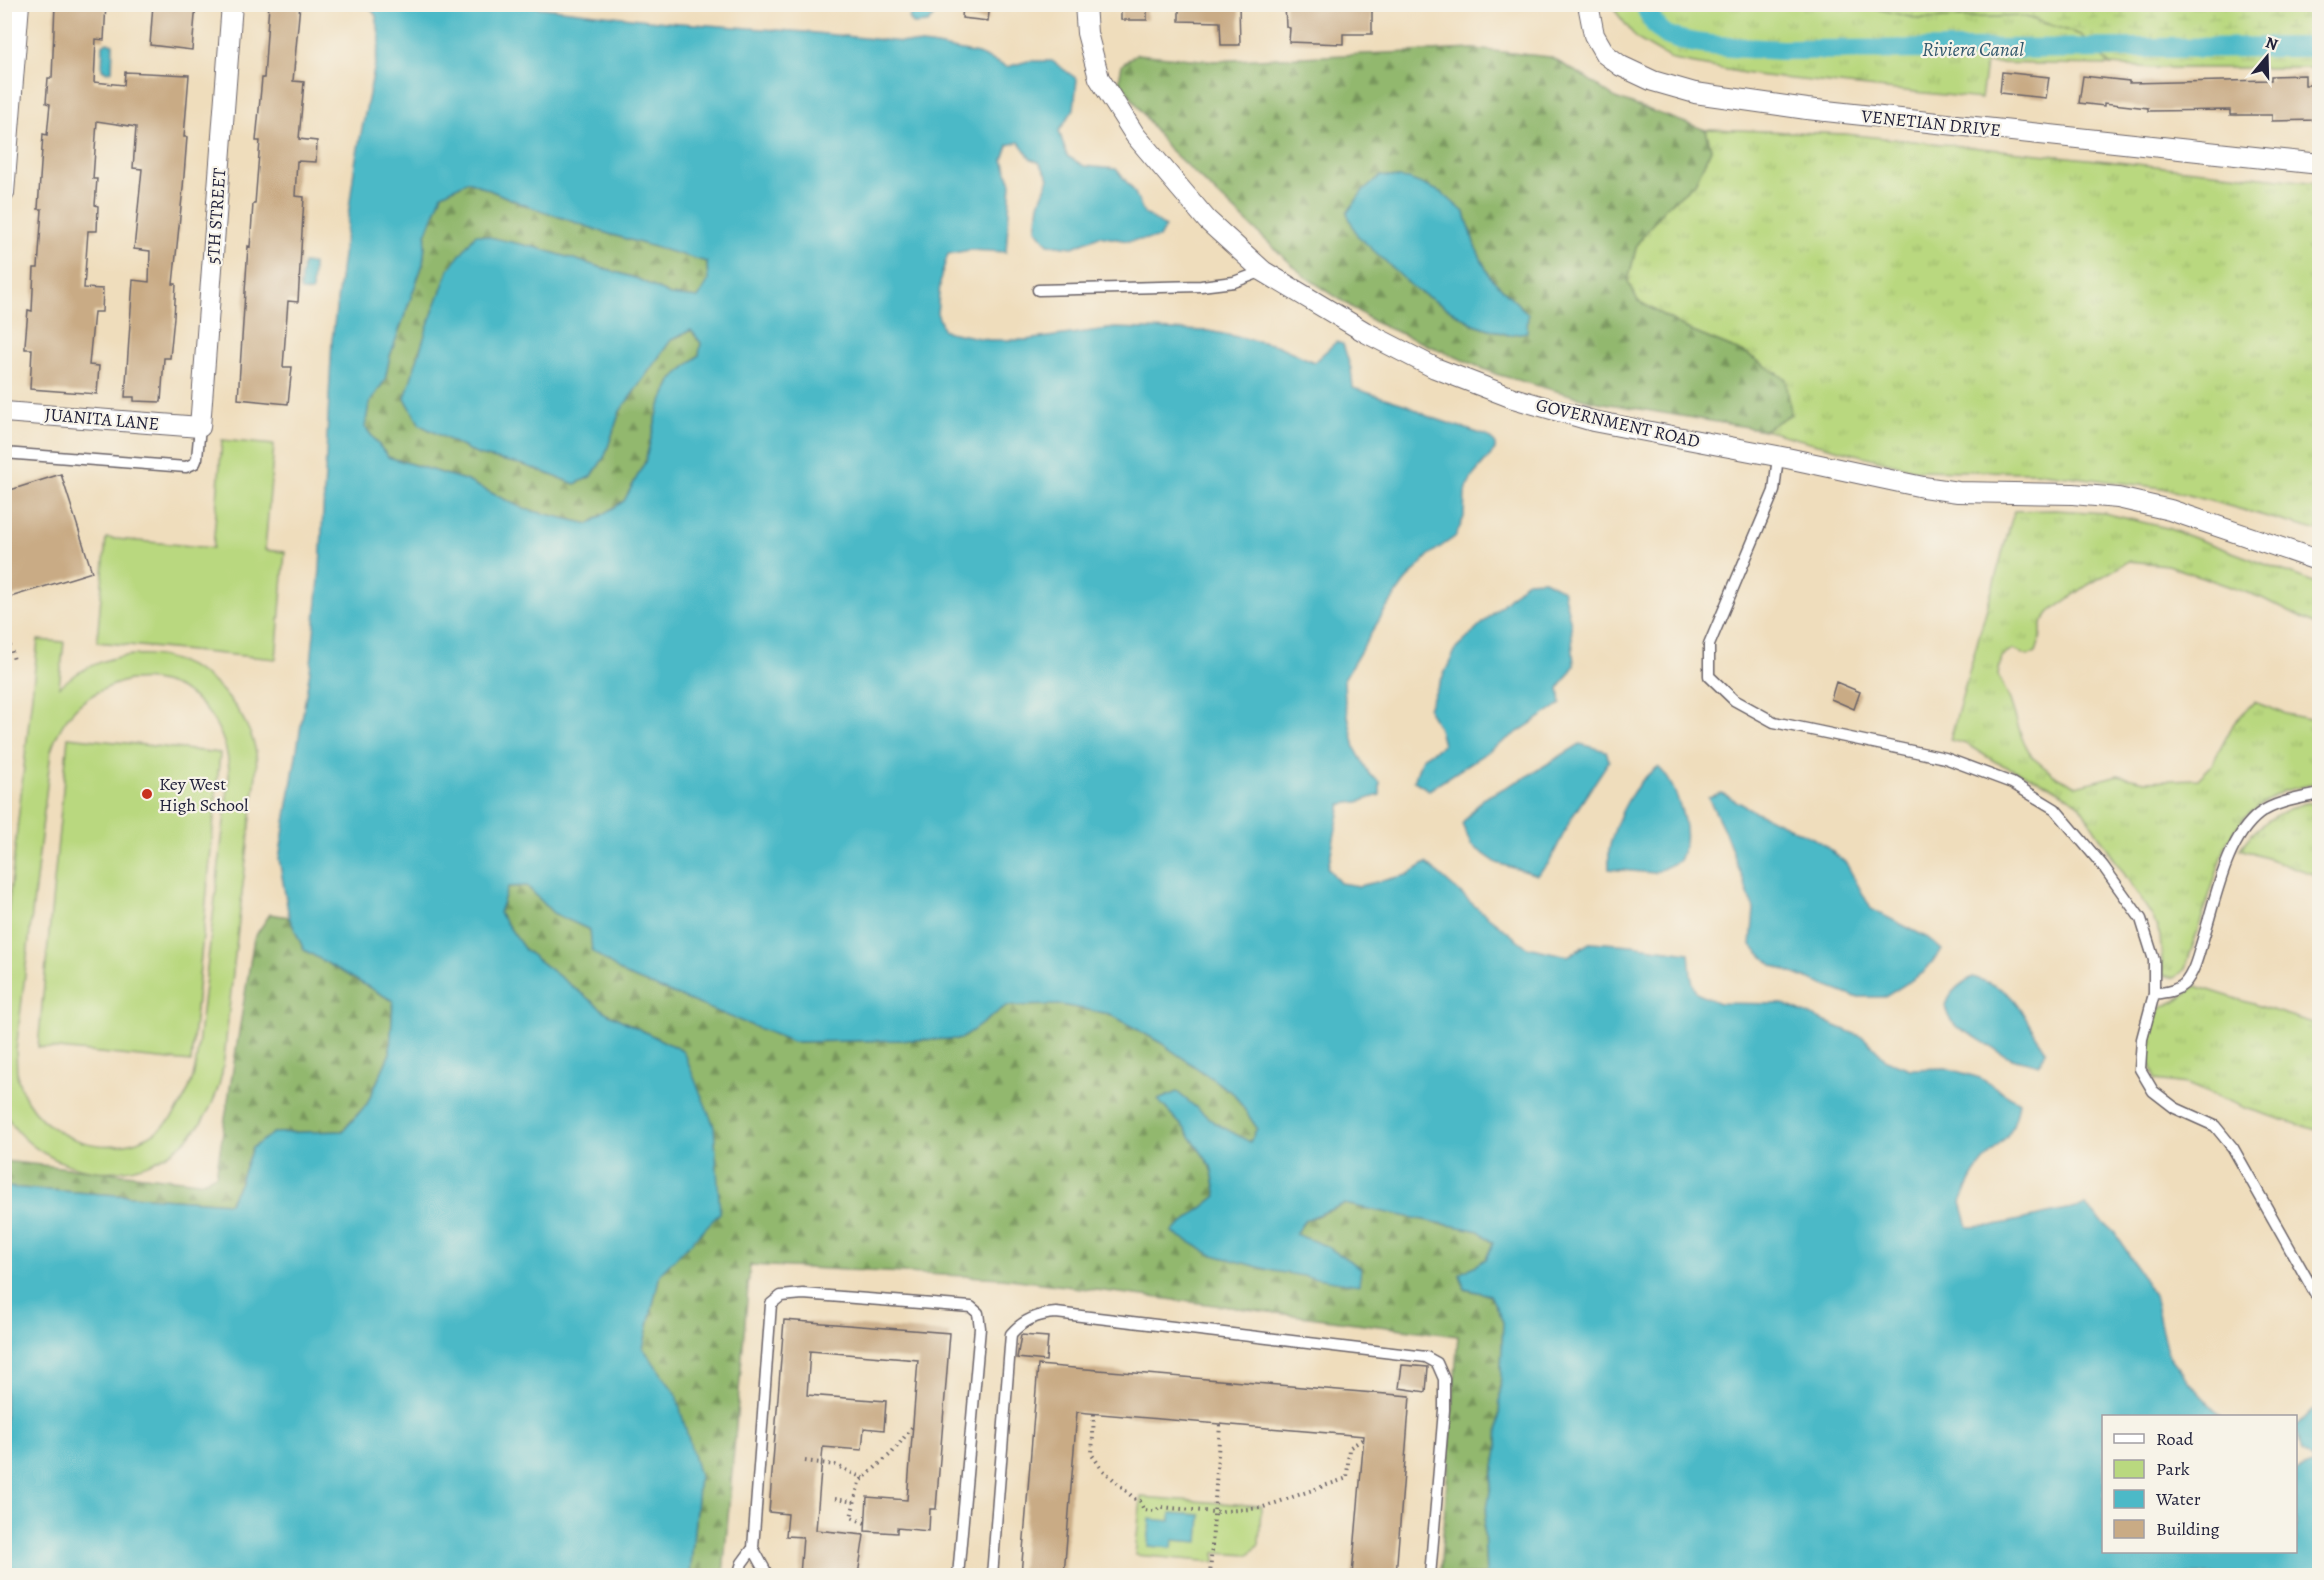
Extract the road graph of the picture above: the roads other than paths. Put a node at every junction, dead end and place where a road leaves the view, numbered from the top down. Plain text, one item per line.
1 (19, 4) edge
2 (232, 4) edge
3 (1085, 4) edge
4 (1588, 4) edge
5 (2319, 164) edge
6 (4, 193) edge
7 (1263, 270) junction
8 (1038, 290) dead end
9 (4, 412) edge
10 (200, 427) junction
11 (4, 453) edge
12 (1778, 456) junction
13 (2319, 561) edge
14 (2319, 794) edge
15 (2154, 994) junction
16 (2319, 1302) edge
17 (753, 1548) junction
18 (738, 1575) edge
19 (765, 1575) edge
20 (958, 1575) edge
21 (992, 1575) edge
22 (1430, 1575) edge

1 - 6 street
2 - 10 street, 5TH STREET
3 - 7 street, GOVERNMENT ROAD
4 - 5 street, VENETIAN DRIVE
7 - 8 lane
7 - 12 street, GOVERNMENT ROAD
9 - 10 street, JUANITA LANE
10 - 11 lane
12 - 13 street, GOVERNMENT ROAD
12 - 15 lane
14 - 15 lane
15 - 16 lane
17 - 18 lane
17 - 19 lane
17 - 20 lane
21 - 22 lane

